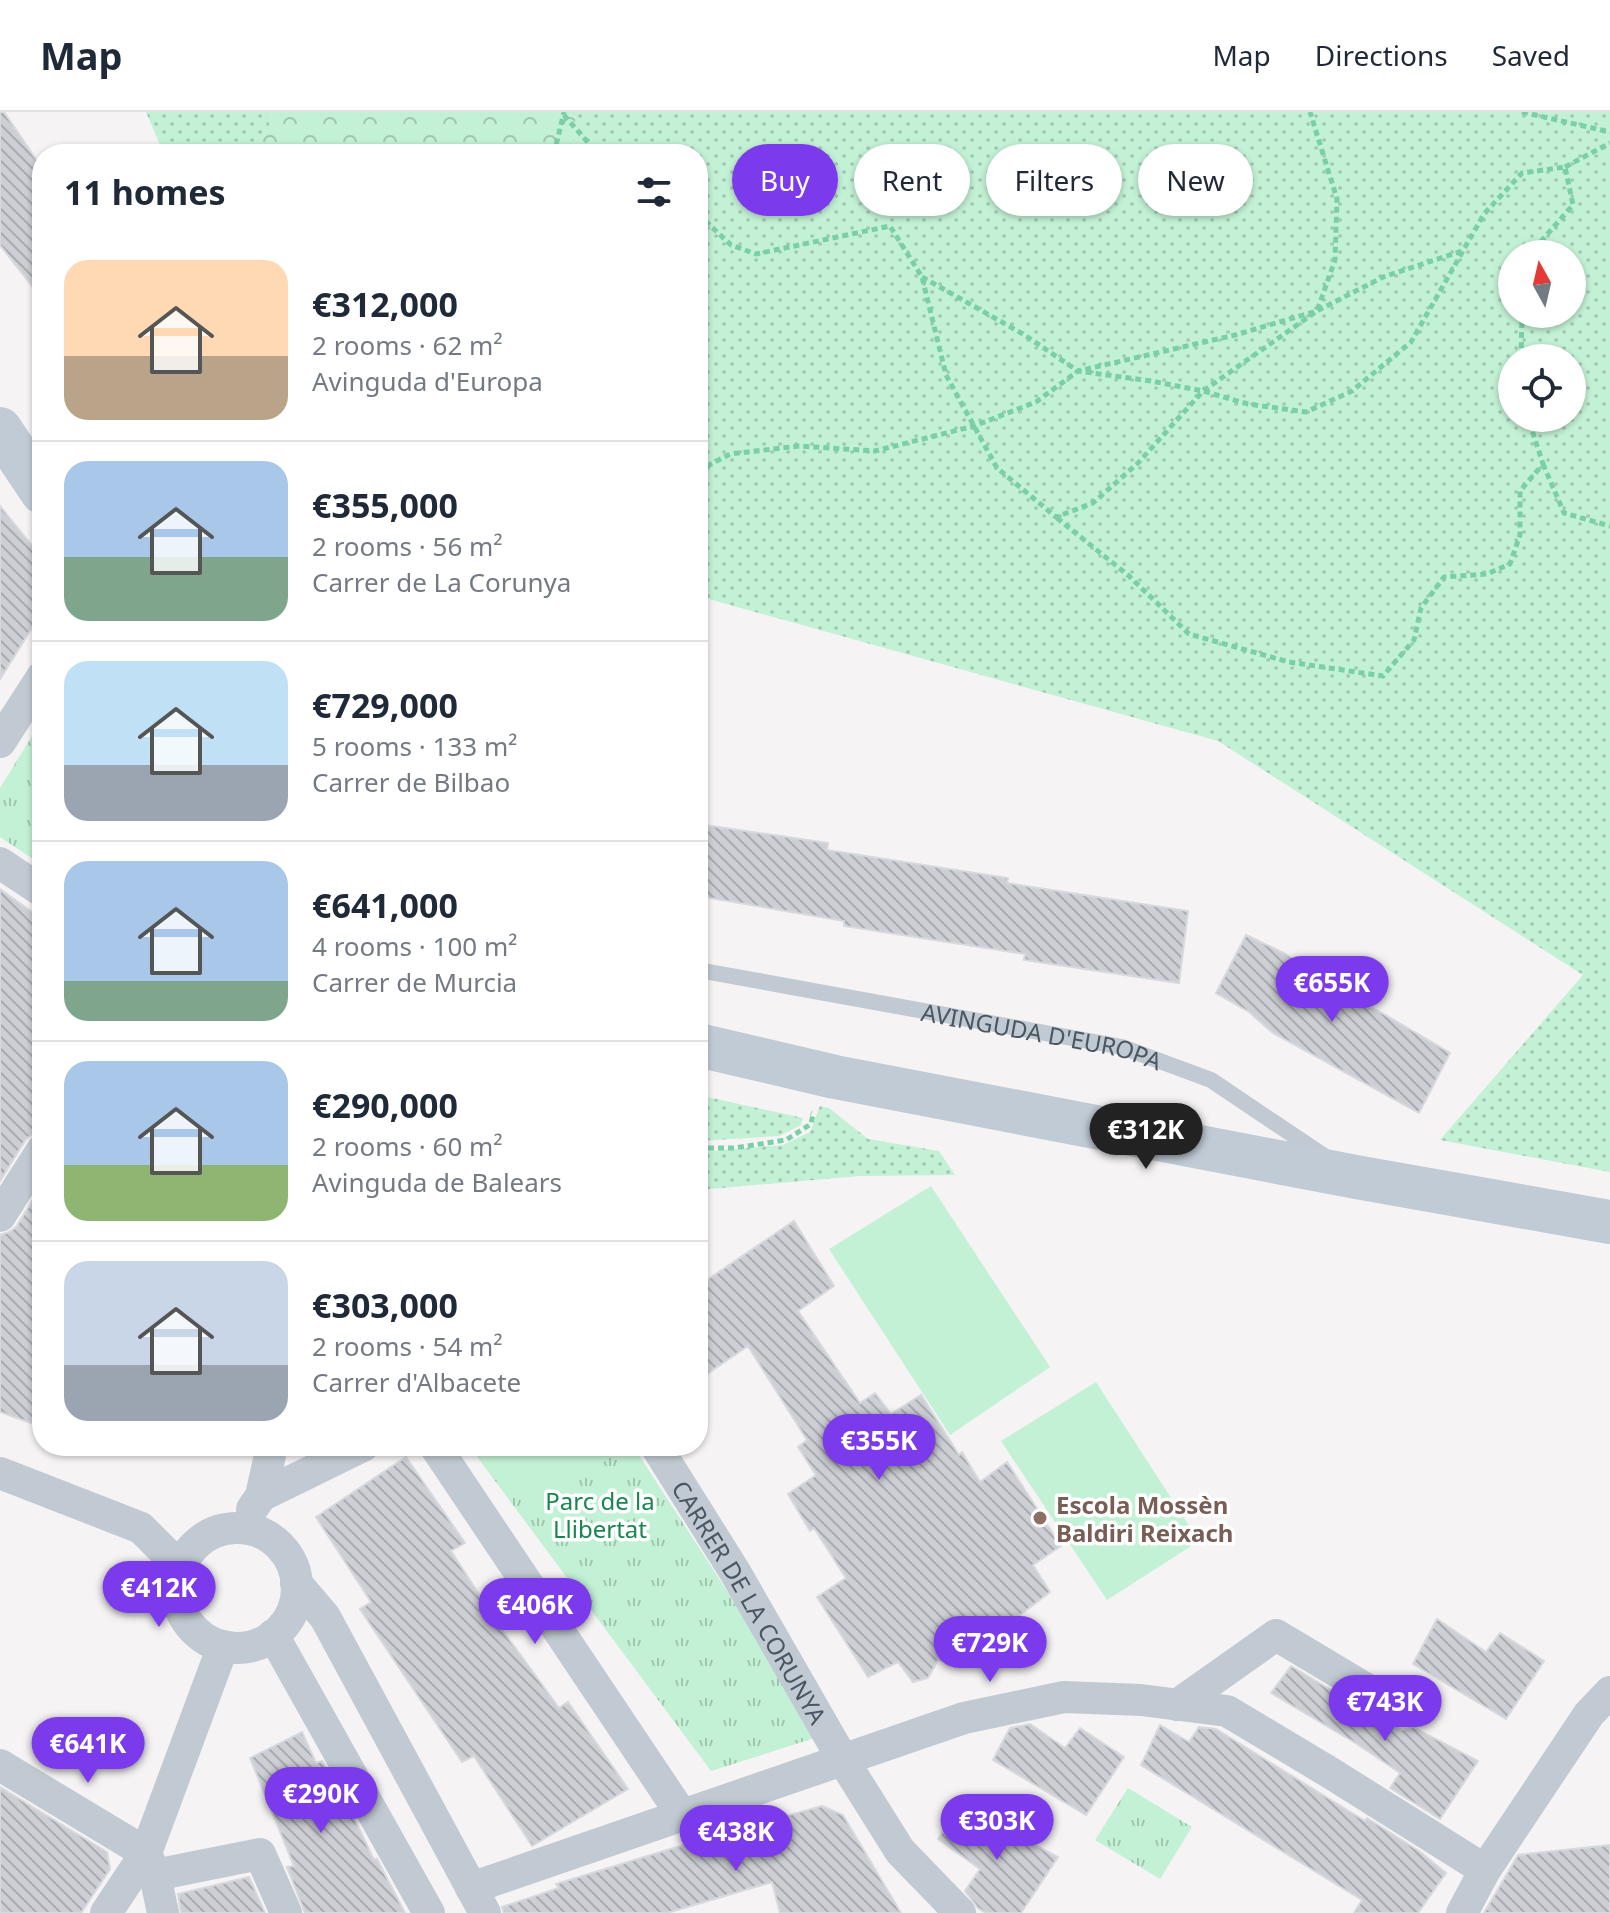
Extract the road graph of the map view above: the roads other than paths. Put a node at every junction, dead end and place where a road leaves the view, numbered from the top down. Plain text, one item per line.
1 (0, 429) edge
2 (32, 477) edge
3 (32, 692) edge
4 (0, 742) edge
5 (0, 863) edge
6 (32, 884) edge
7 (708, 972) edge
8 (708, 1047) edge
9 (32, 1166) edge
10 (1356, 1177) junction
11 (0, 1216) edge
12 (1610, 1222) edge
13 (270, 1456) edge
14 (343, 1456) edge
15 (442, 1456) edge
16 (662, 1456) edge
17 (0, 1473) edge
18 (261, 1496) junction
19 (141, 1528) junction
20 (239, 1528) junction
21 (204, 1538) junction
22 (180, 1567) junction
23 (296, 1583) junction
24 (273, 1635) junction
25 (223, 1646) junction
26 (1177, 1705) junction
27 (1603, 1710) edge
28 (1403, 1711) dead end
29 (843, 1760) junction
30 (0, 1765) edge
31 (682, 1815) junction
32 (151, 1864) junction
33 (1485, 1870) junction
34 (478, 1900) edge
35 (106, 1913) edge
36 (163, 1913) edge
37 (286, 1913) edge
38 (429, 1913) edge
39 (960, 1913) edge
40 (1462, 1913) edge

1 - 2 street
3 - 4 street
5 - 6 street
7 - 10 lane, AVINGUDA D'EUROPA
8 - 10 street, AVINGUDA D'EUROPA
9 - 11 street
10 - 12 street, AVINGUDA D'EUROPA
13 - 18 street
14 - 18 street
15 - 31 street
16 - 29 street, CARRER DE LA CORUNYA
17 - 19 street
18 - 20 street
19 - 21 street
19 - 22 street
20 - 21 street
20 - 23 street
21 - 22 street
22 - 25 street
23 - 24 street
23 - 34 street
24 - 25 street
24 - 38 street
25 - 32 street
26 - 28 street
26 - 29 street
26 - 33 street
27 - 33 street
29 - 31 street
29 - 39 street, CARRER DE LA CORUNYA
30 - 32 street
31 - 34 street
32 - 35 street
32 - 36 street
32 - 37 street
33 - 40 street

